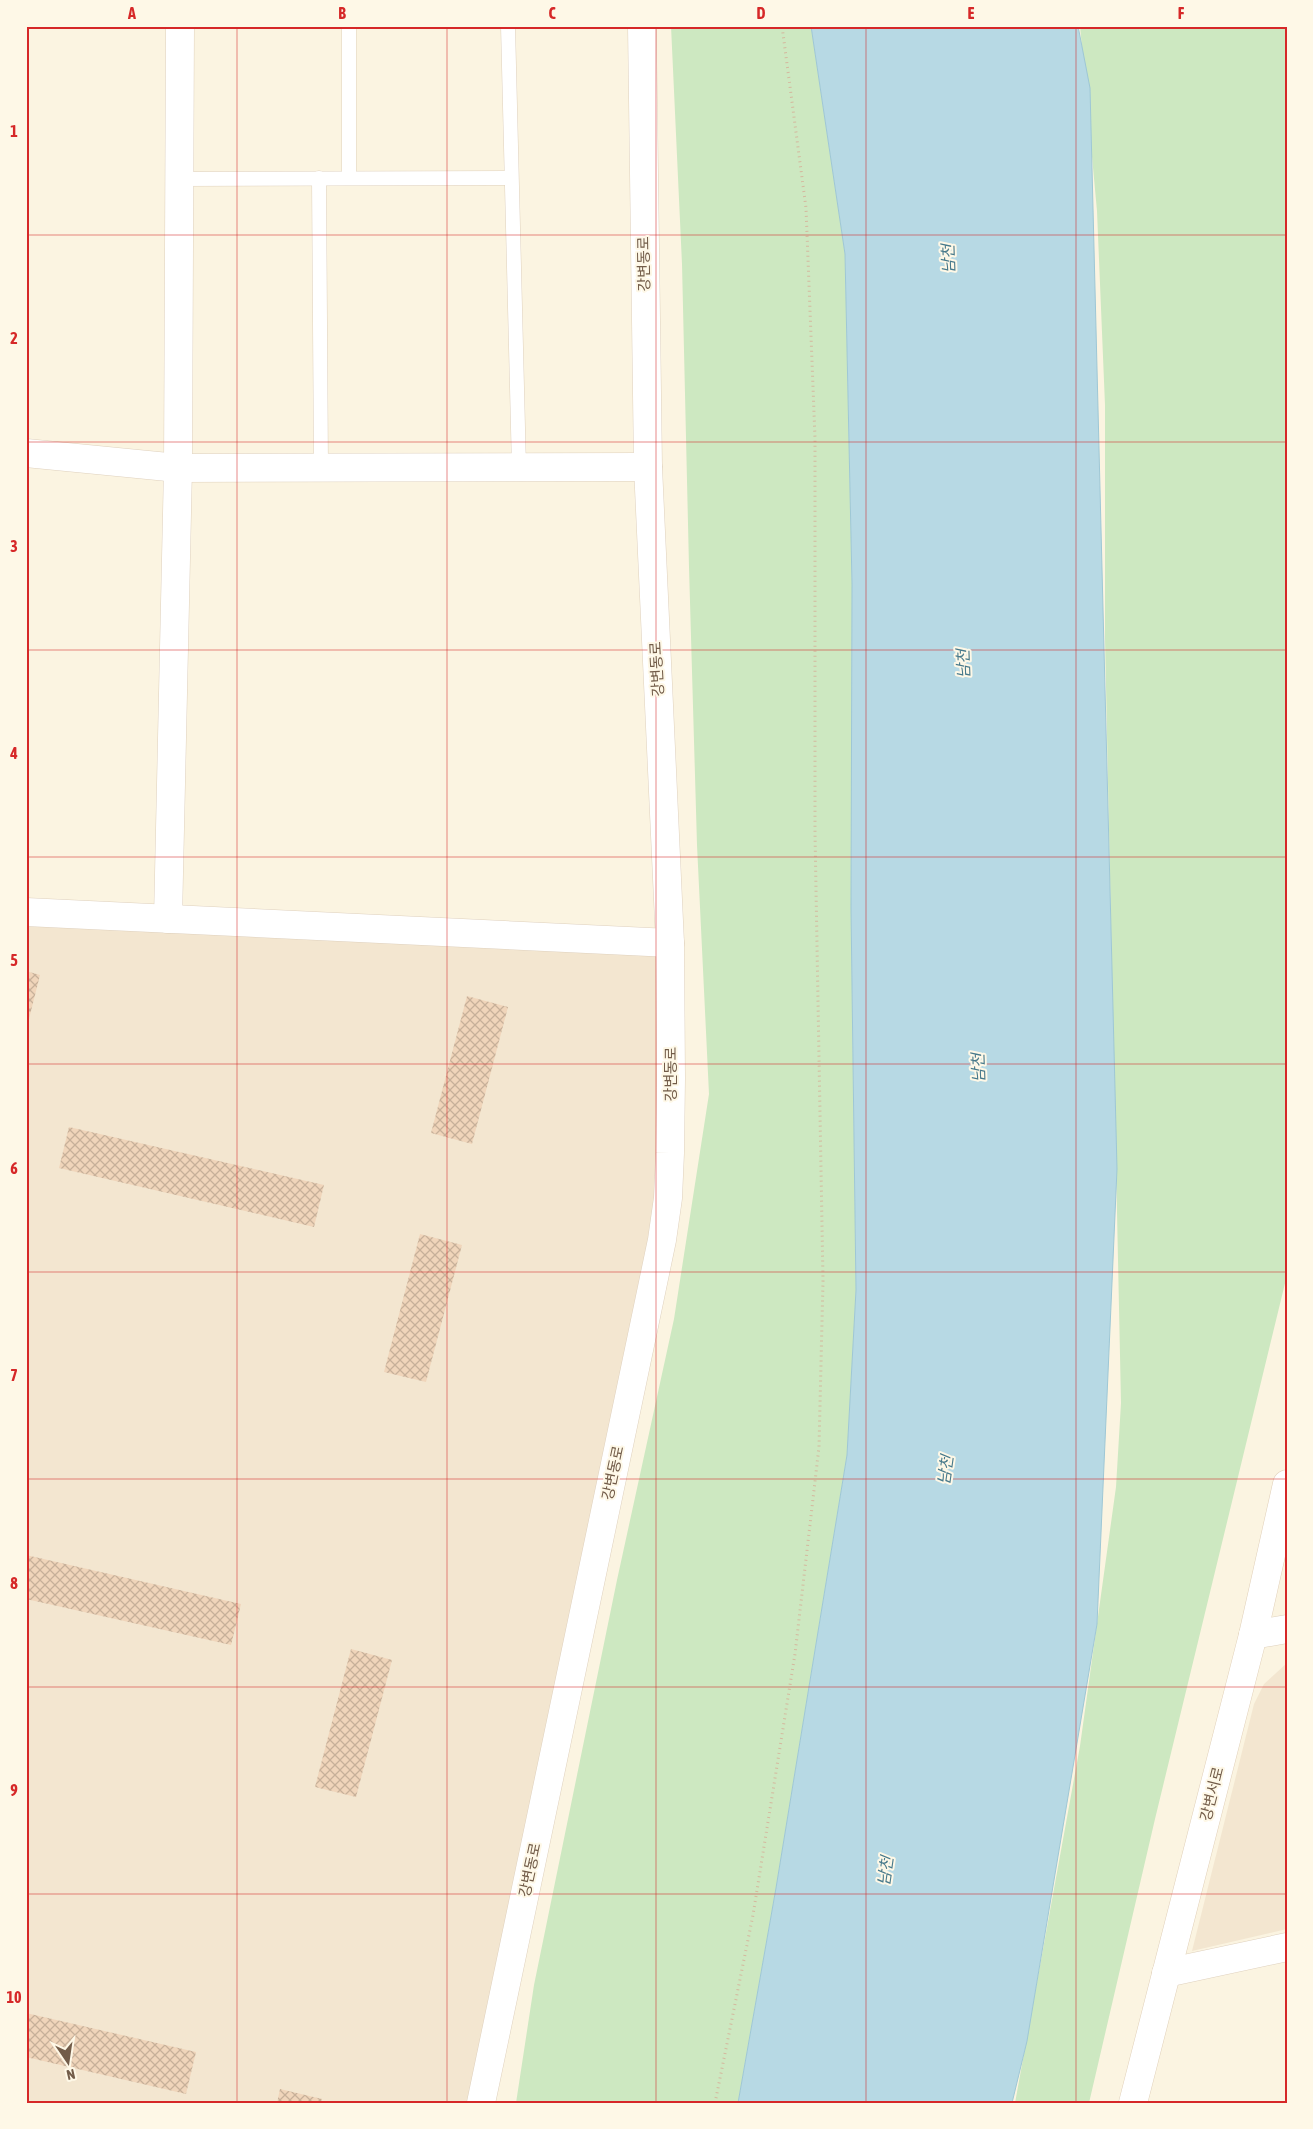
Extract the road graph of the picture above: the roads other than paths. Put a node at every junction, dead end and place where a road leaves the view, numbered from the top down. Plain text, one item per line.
1 (180, 26) edge
2 (349, 26) edge
3 (508, 26) edge
4 (642, 26) edge
5 (318, 178) junction
6 (349, 178) junction
7 (512, 178) junction
8 (179, 179) junction
9 (26, 453) edge
10 (178, 468) junction
11 (322, 468) junction
12 (519, 468) junction
13 (648, 468) junction
14 (26, 912) edge
15 (168, 920) junction
16 (670, 943) junction
17 (1287, 1484) edge
18 (1287, 1629) edge
19 (1253, 1635) junction
20 (1287, 1948) edge
21 (1166, 1972) junction
22 (481, 2103) edge
23 (1133, 2103) edge

1 - 8 street
2 - 6 lane
3 - 7 lane
4 - 13 street, 강변동로
5 - 6 lane
5 - 8 lane
5 - 11 lane
6 - 7 lane
7 - 12 lane
8 - 10 street
9 - 10 street
10 - 11 street
10 - 15 street
11 - 12 street
12 - 13 street
13 - 16 street, 강변동로
14 - 15 street
15 - 16 street
16 - 22 street, 강변동로
17 - 19 street, 강변서로
18 - 19 street
19 - 21 street, 강변서로
20 - 21 street
21 - 23 street, 강변서로

